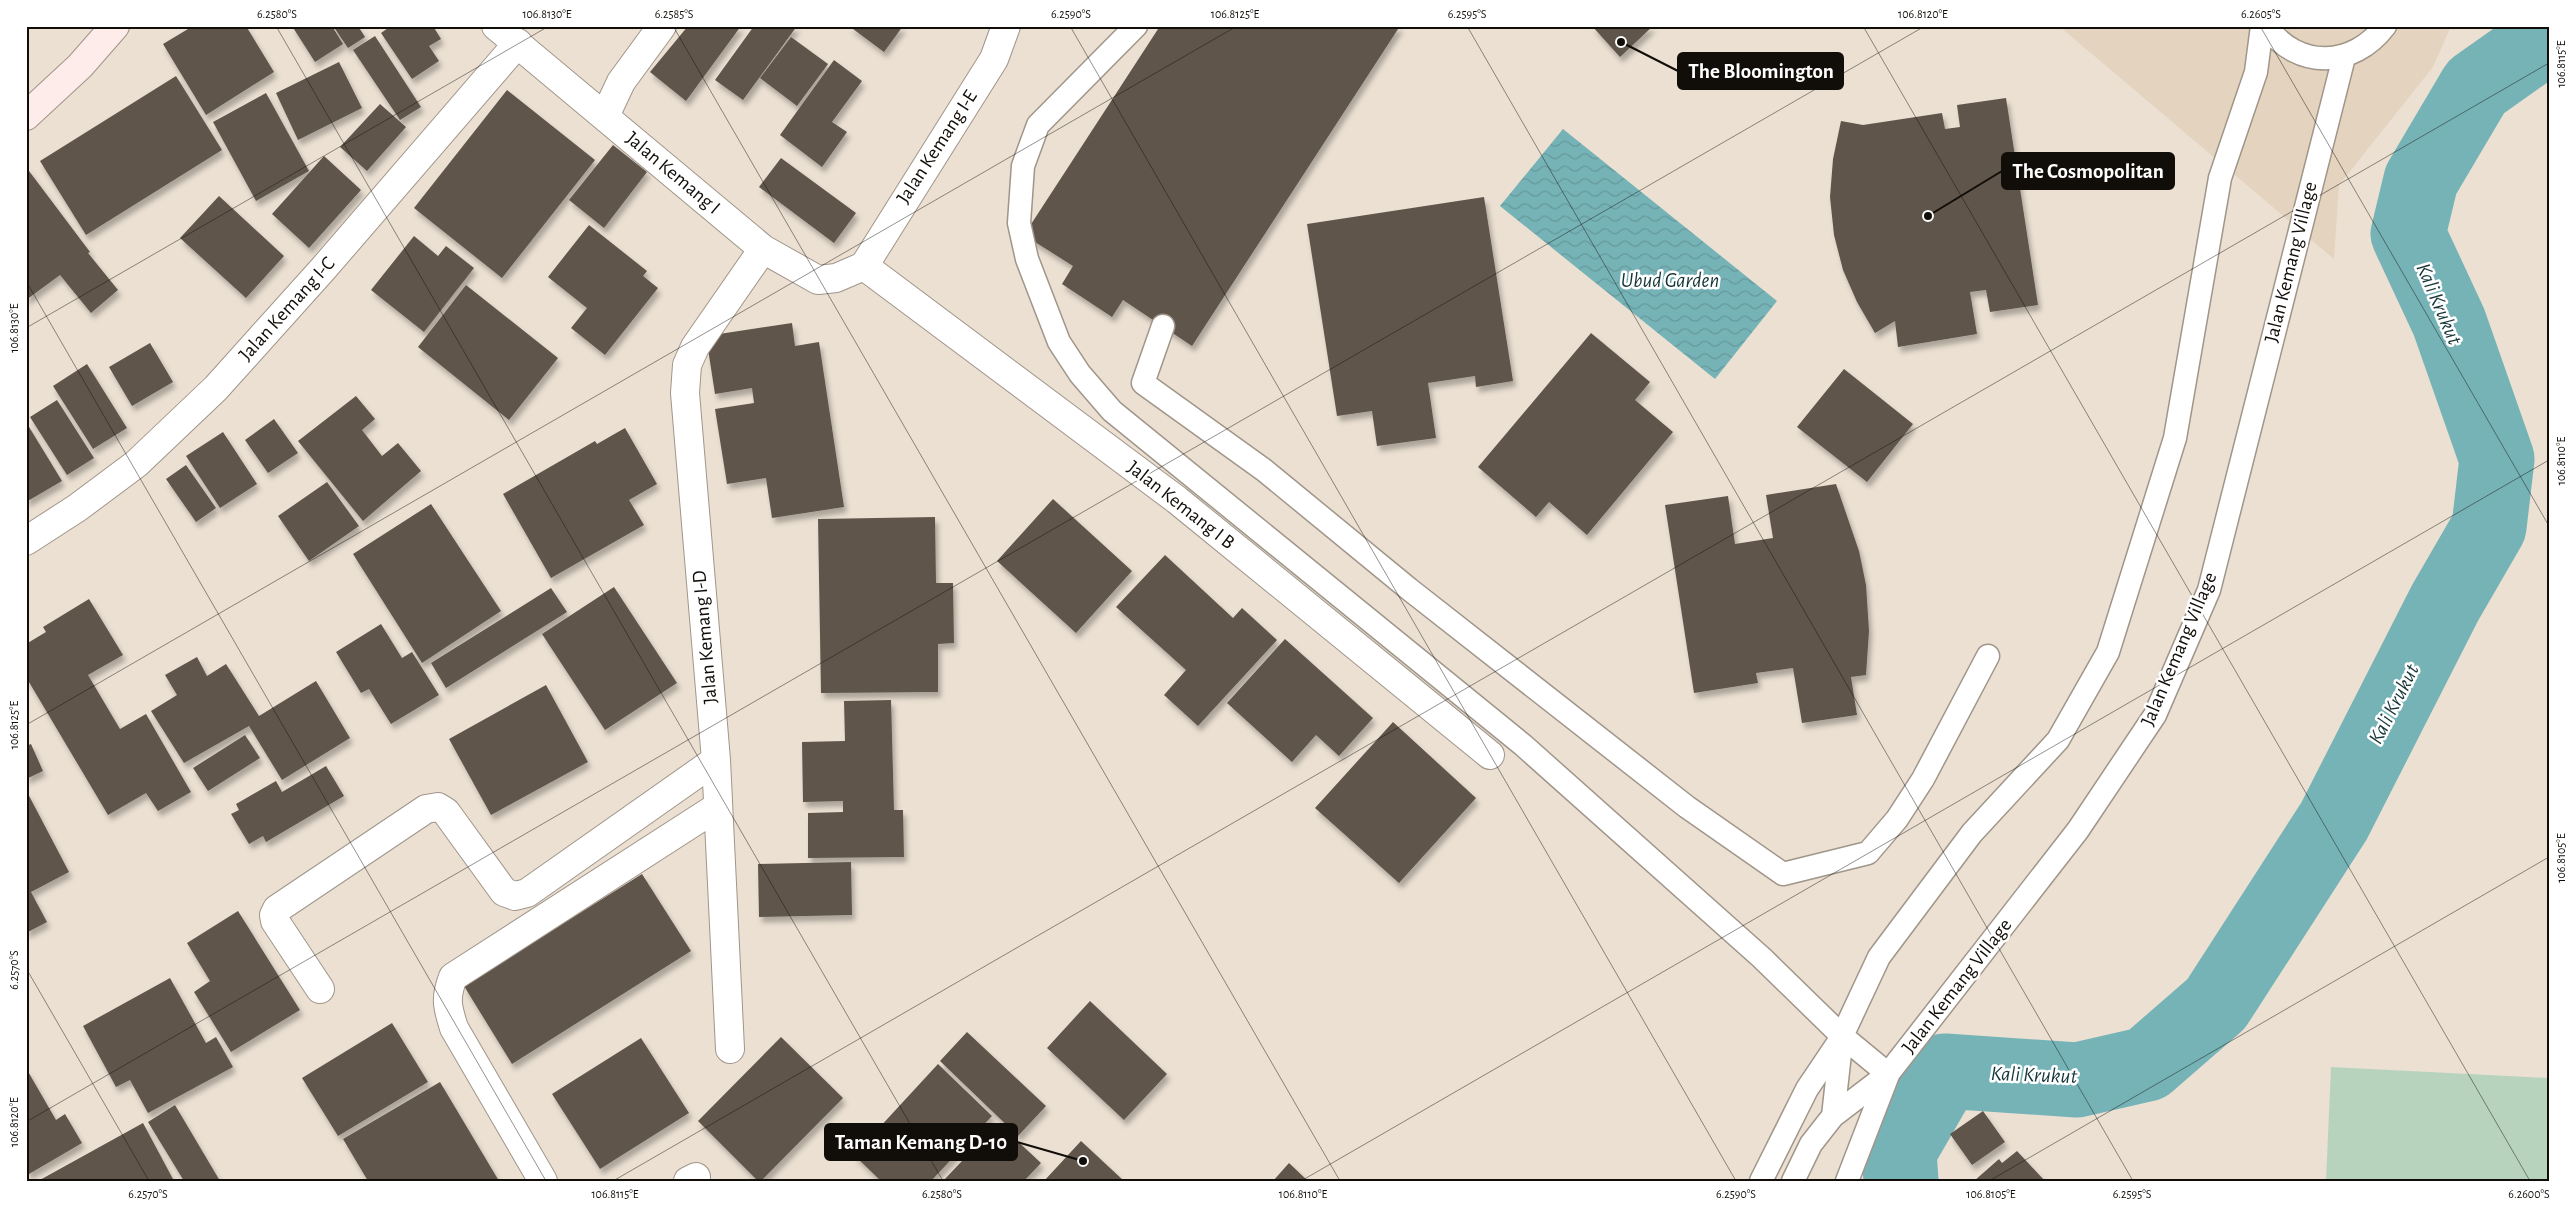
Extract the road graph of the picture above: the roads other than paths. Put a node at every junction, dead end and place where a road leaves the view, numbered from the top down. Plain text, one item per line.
1 (115, 26) edge
2 (496, 26) edge
3 (662, 26) edge
4 (1006, 26) edge
5 (1136, 26) edge
6 (2264, 26) edge
7 (2385, 26) edge
8 (518, 43) junction
9 (2344, 57) junction
10 (26, 116) edge
11 (605, 116) junction
12 (763, 249) junction
13 (864, 266) junction
14 (1163, 326) dead end
15 (26, 541) edge
16 (1988, 656) dead end
17 (1490, 755) dead end
18 (716, 760) junction
19 (717, 807) junction
20 (320, 989) dead end
21 (1842, 1036) junction
22 (730, 1049) dead end
23 (1888, 1074) junction
24 (1833, 1116) junction
25 (543, 1181) edge
26 (1761, 1181) edge
27 (1793, 1181) edge
28 (1847, 1181) edge

1 - 10 street
2 - 8 street, Jalan Kemang I
3 - 11 street
4 - 13 street, Jalan Kemang I-E
5 - 21 lane
6 - 9 lane
6 - 21 lane
7 - 9 lane
8 - 11 street, Jalan Kemang I
8 - 15 street, Jalan Kemang I-C
9 - 23 lane, Jalan Kemang Village
11 - 12 street, Jalan Kemang I
12 - 13 street, Jalan Kemang I
12 - 18 street, Jalan Kemang I-D
13 - 17 street, Jalan Kemang I B
14 - 16 lane
18 - 19 street, Jalan Kemang I-D
18 - 20 street
19 - 22 street, Jalan Kemang I-D
19 - 25 street
21 - 23 lane
21 - 24 lane
21 - 26 lane
23 - 24 lane, Jalan Kemang Village
23 - 28 lane
24 - 27 lane, Jalan Kemang Village

